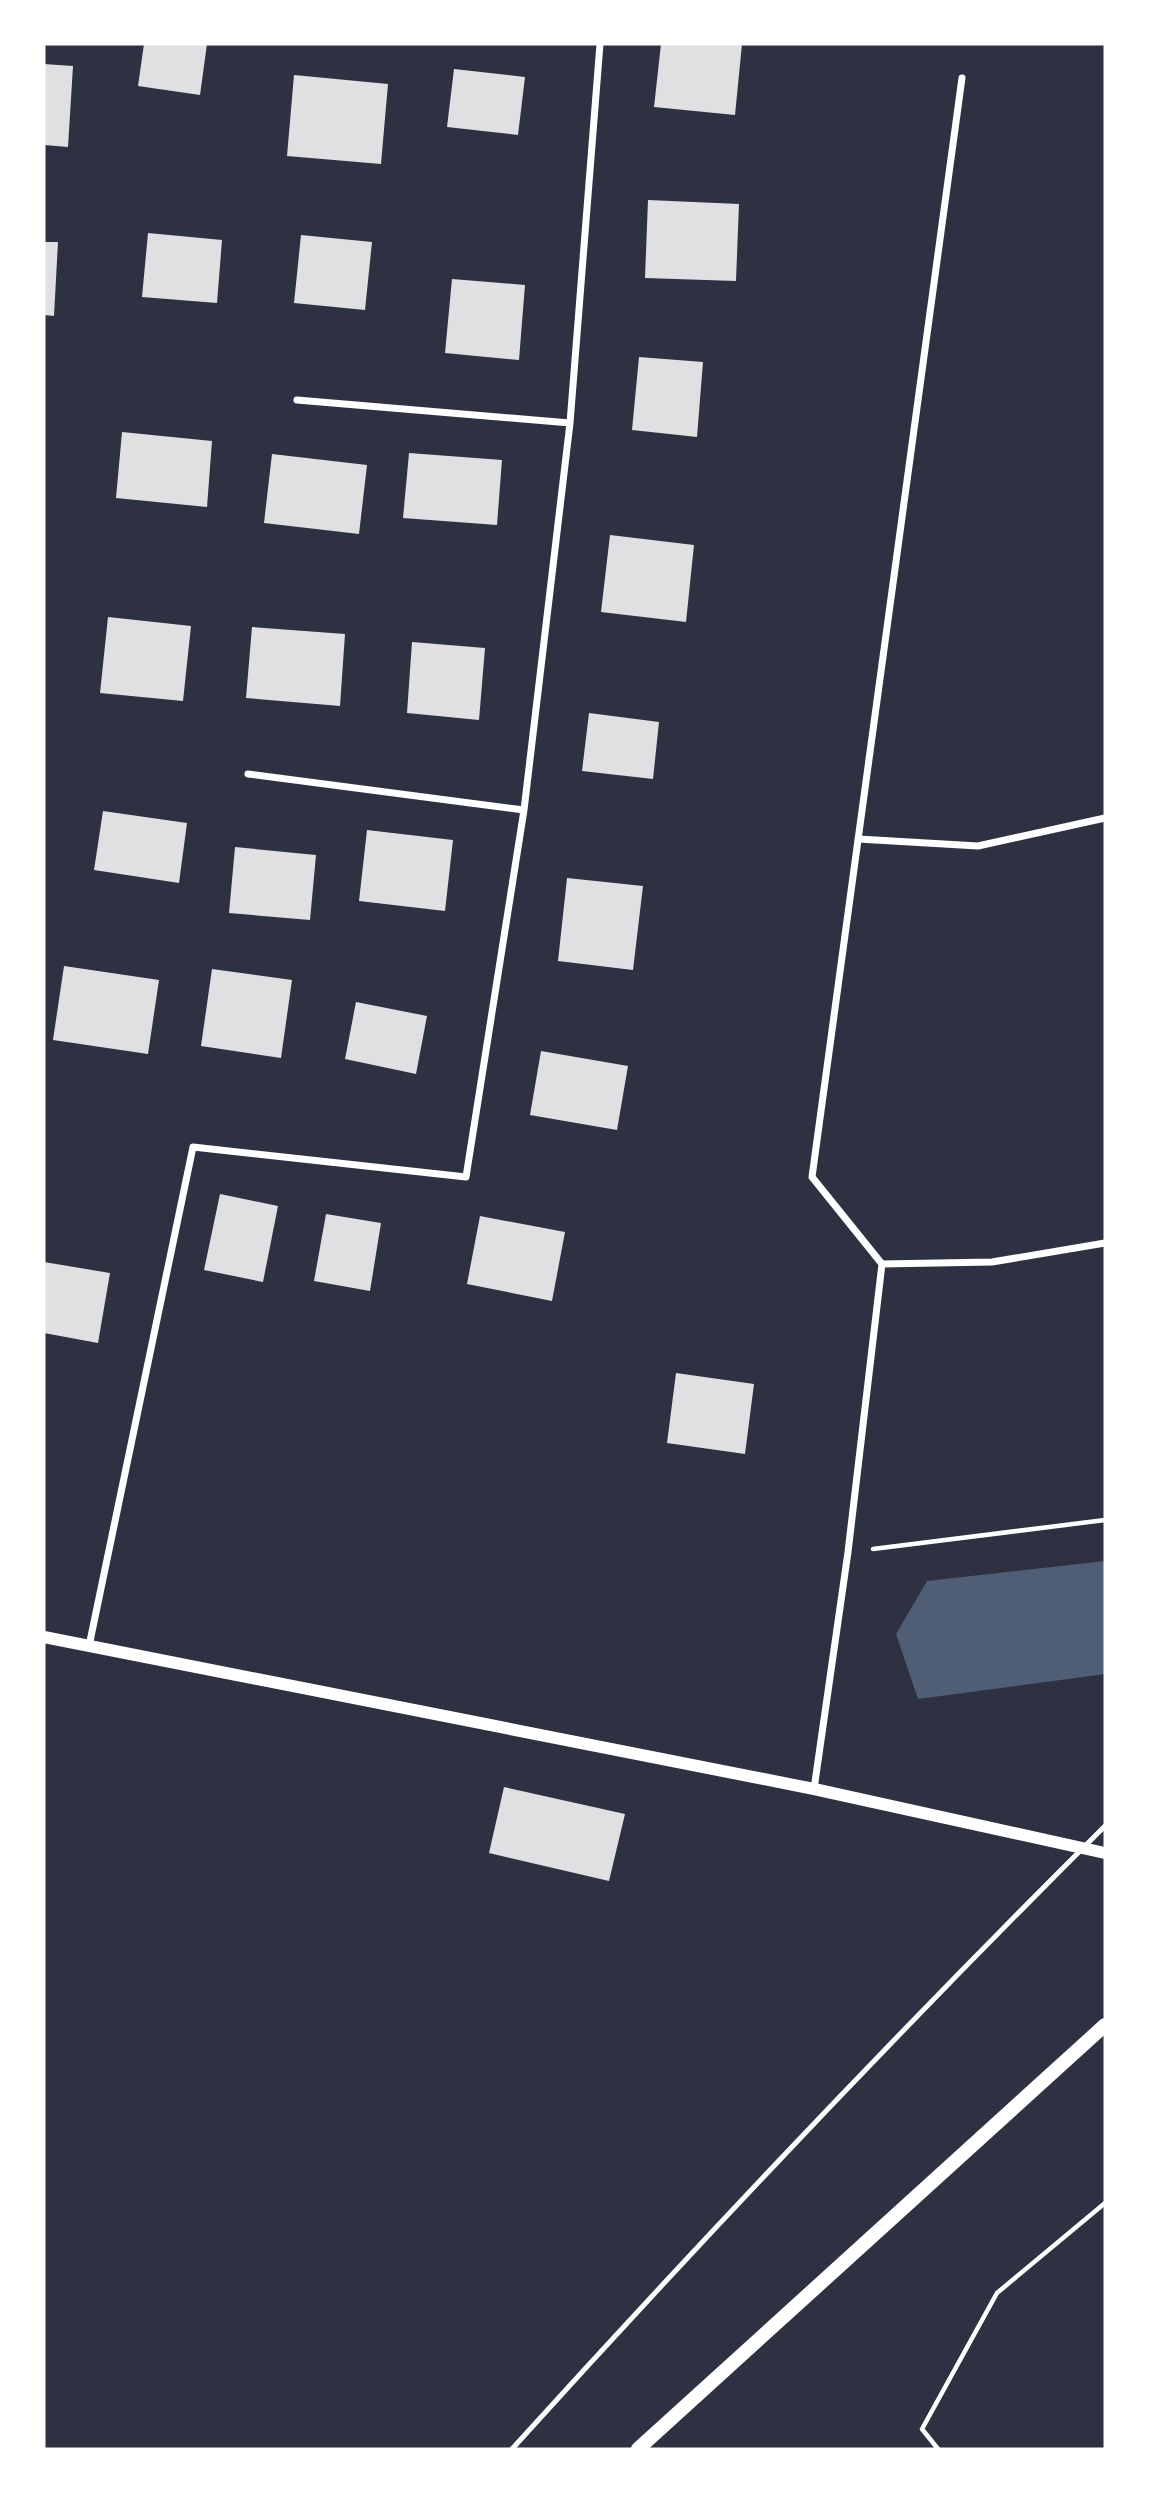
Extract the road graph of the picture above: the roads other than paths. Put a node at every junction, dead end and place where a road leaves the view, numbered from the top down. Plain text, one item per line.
1 (600, 44) edge
2 (962, 78) dead end
3 (298, 400) dead end
4 (570, 423) junction
5 (248, 774) dead end
6 (524, 810) junction
7 (1105, 818) edge
8 (858, 839) junction
9 (1105, 1243) edge
10 (881, 1264) junction
11 (44, 1637) edge
12 (89, 1646) junction
13 (814, 1789) junction
14 (1105, 1826) edge
15 (1083, 1848) junction
16 (1105, 1853) edge
17 (1105, 2025) edge
18 (512, 2449) edge
19 (638, 2449) edge

1 - 4 street
2 - 8 street
3 - 4 street
4 - 6 street
5 - 6 street
6 - 12 street
7 - 8 street
8 - 10 street
9 - 10 street
10 - 13 street
11 - 12 street
12 - 13 street
13 - 15 street
14 - 15 lane
15 - 16 street
15 - 18 lane
17 - 19 main road

